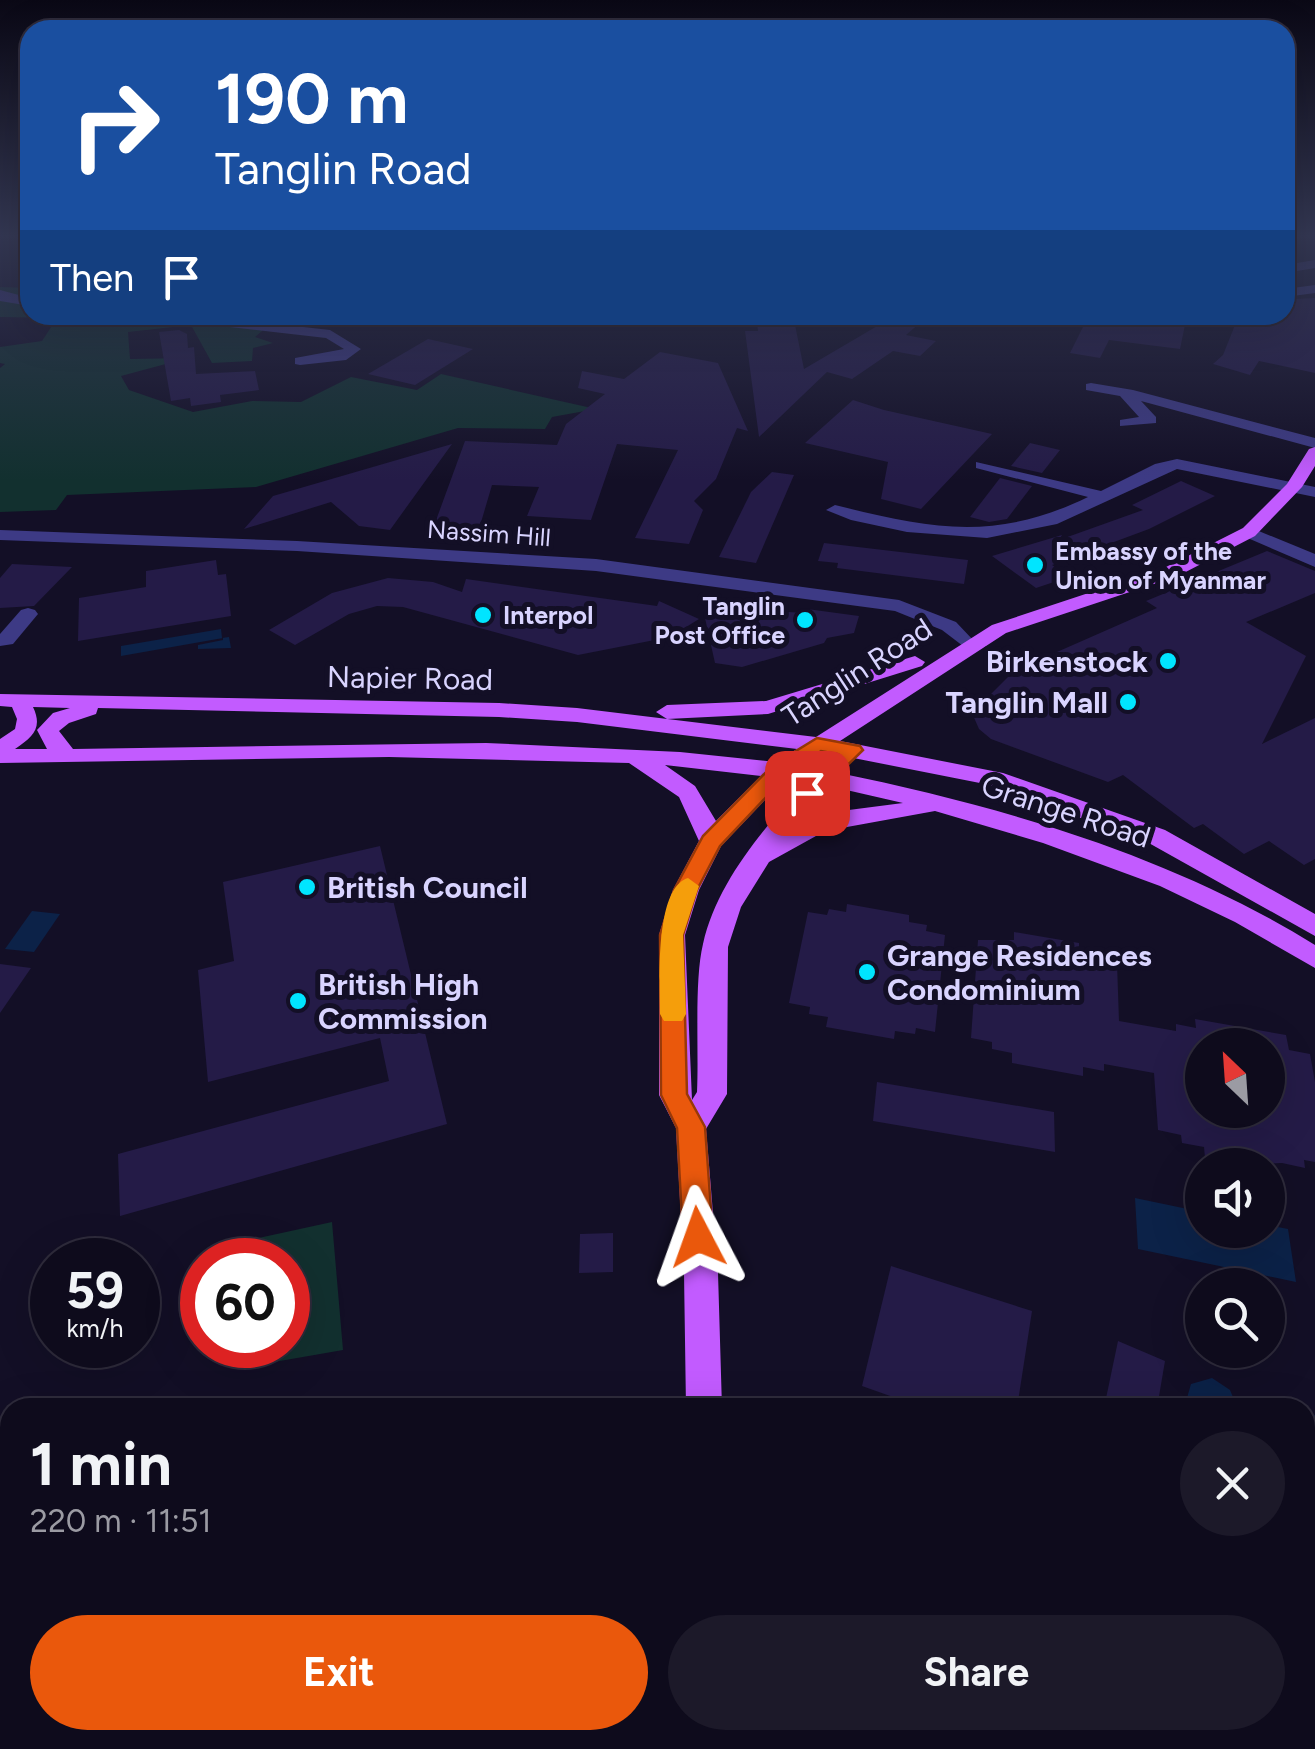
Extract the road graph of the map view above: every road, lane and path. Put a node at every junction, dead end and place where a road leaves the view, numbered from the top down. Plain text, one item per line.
1 (256, 325) edge
2 (300, 362) dead end
3 (1091, 387) dead end
4 (1124, 392) junction
5 (1125, 424) dead end
6 (1315, 443) edge
7 (1315, 452) edge
8 (982, 465) dead end
9 (1294, 487) junction
10 (1315, 492) edge
11 (1102, 496) junction
12 (835, 510) dead end
13 (1248, 532) junction
14 (0, 535) edge
15 (1315, 562) edge
16 (28, 614) dead end
17 (999, 629) junction
18 (0, 640) edge
19 (963, 640) junction
20 (914, 662) junction
21 (10, 701) edge
22 (99, 704) junction
23 (577, 715) junction
24 (826, 738) junction
25 (853, 750) junction
26 (0, 752) edge
27 (617, 754) junction
28 (68, 756) junction
29 (780, 770) junction
30 (818, 779) junction
31 (941, 804) junction
32 (711, 841) junction
33 (742, 879) junction
34 (1311, 918) edge
35 (1315, 958) edge
36 (691, 1127) junction
37 (704, 1398) edge

1 - 2 street
3 - 4 street
4 - 5 street
4 - 6 street
7 - 9 main road, Tanglin Road
8 - 11 street
9 - 10 street
9 - 11 street
9 - 13 main road, Tanglin Road
11 - 12 street
13 - 15 street
13 - 17 main road, Tanglin Road
14 - 19 street, Nassim Hill
16 - 18 street
17 - 19 main road
17 - 24 main road, Tanglin Road
19 - 20 main road
20 - 23 main road
20 - 24 main road
21 - 22 main road, Napier Road
21 - 26 main road
22 - 23 main road, Napier Road
22 - 28 main road
23 - 24 main road, Napier Road
24 - 25 main road, Grange Road
24 - 29 main road, Tanglin Road
25 - 30 main road, Tanglin Road
25 - 34 main road, Grange Road
26 - 28 main road
27 - 28 main road
27 - 29 main road
27 - 32 main road
29 - 30 main road, Grange Road
29 - 32 main road, Tanglin Road
30 - 31 main road, Grange Road
30 - 33 main road, Tanglin Road
31 - 33 main road
31 - 35 main road, Grange Road
32 - 36 main road, Tanglin Road
33 - 36 main road, Tanglin Road
36 - 37 main road, Tanglin Road

